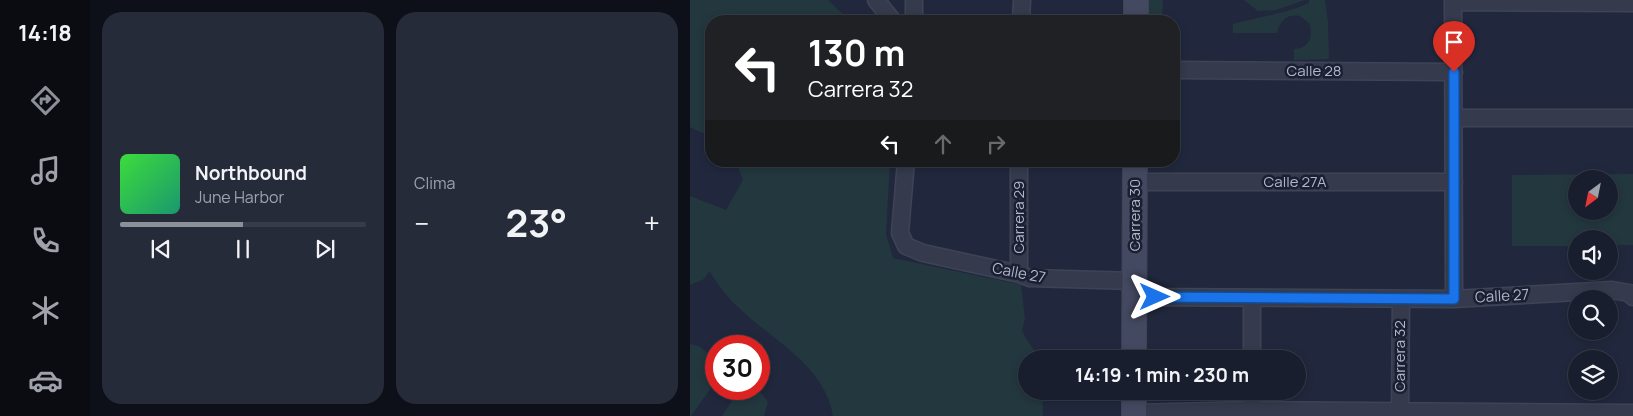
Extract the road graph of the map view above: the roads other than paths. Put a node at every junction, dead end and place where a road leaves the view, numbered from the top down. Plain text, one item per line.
1 (876, 0) edge
2 (914, 0) edge
3 (1022, 0) edge
4 (1136, 0) edge
5 (1453, 1) edge
6 (1633, 3) edge
7 (888, 15) edge
8 (914, 15) edge
9 (1021, 15) edge
10 (1136, 15) edge
11 (1180, 70) edge
12 (1454, 72) junction
13 (1454, 118) junction
14 (1633, 118) edge
15 (906, 167) edge
16 (1019, 167) edge
17 (1135, 172) edge
18 (1454, 182) junction
19 (1019, 274) junction
20 (1135, 289) junction
21 (1631, 295) edge
22 (1252, 298) junction
23 (1400, 299) junction
24 (1454, 299) junction
25 (1134, 350) edge
26 (1252, 350) edge
27 (1252, 400) edge
28 (1134, 407) edge
29 (1252, 410) junction
30 (1400, 412) junction
31 (1633, 413) edge

1 - 7 street
2 - 8 street
3 - 9 street
4 - 10 street
5 - 6 street
5 - 12 street
11 - 12 street, Calle 28
12 - 13 street
13 - 14 street
13 - 18 street
15 - 19 street, Calle 27
16 - 19 street, Carrera 29
17 - 18 street, Calle 27A
17 - 20 street, Carrera 30
18 - 24 street
19 - 20 street, Calle 27
20 - 22 street, Calle 27
20 - 25 street, Carrera 30
21 - 24 street, Calle 27
22 - 23 street, Calle 27
22 - 26 street
23 - 24 street, Calle 27
23 - 30 street, Carrera 32
27 - 29 street
28 - 29 street
29 - 30 street
30 - 31 street

